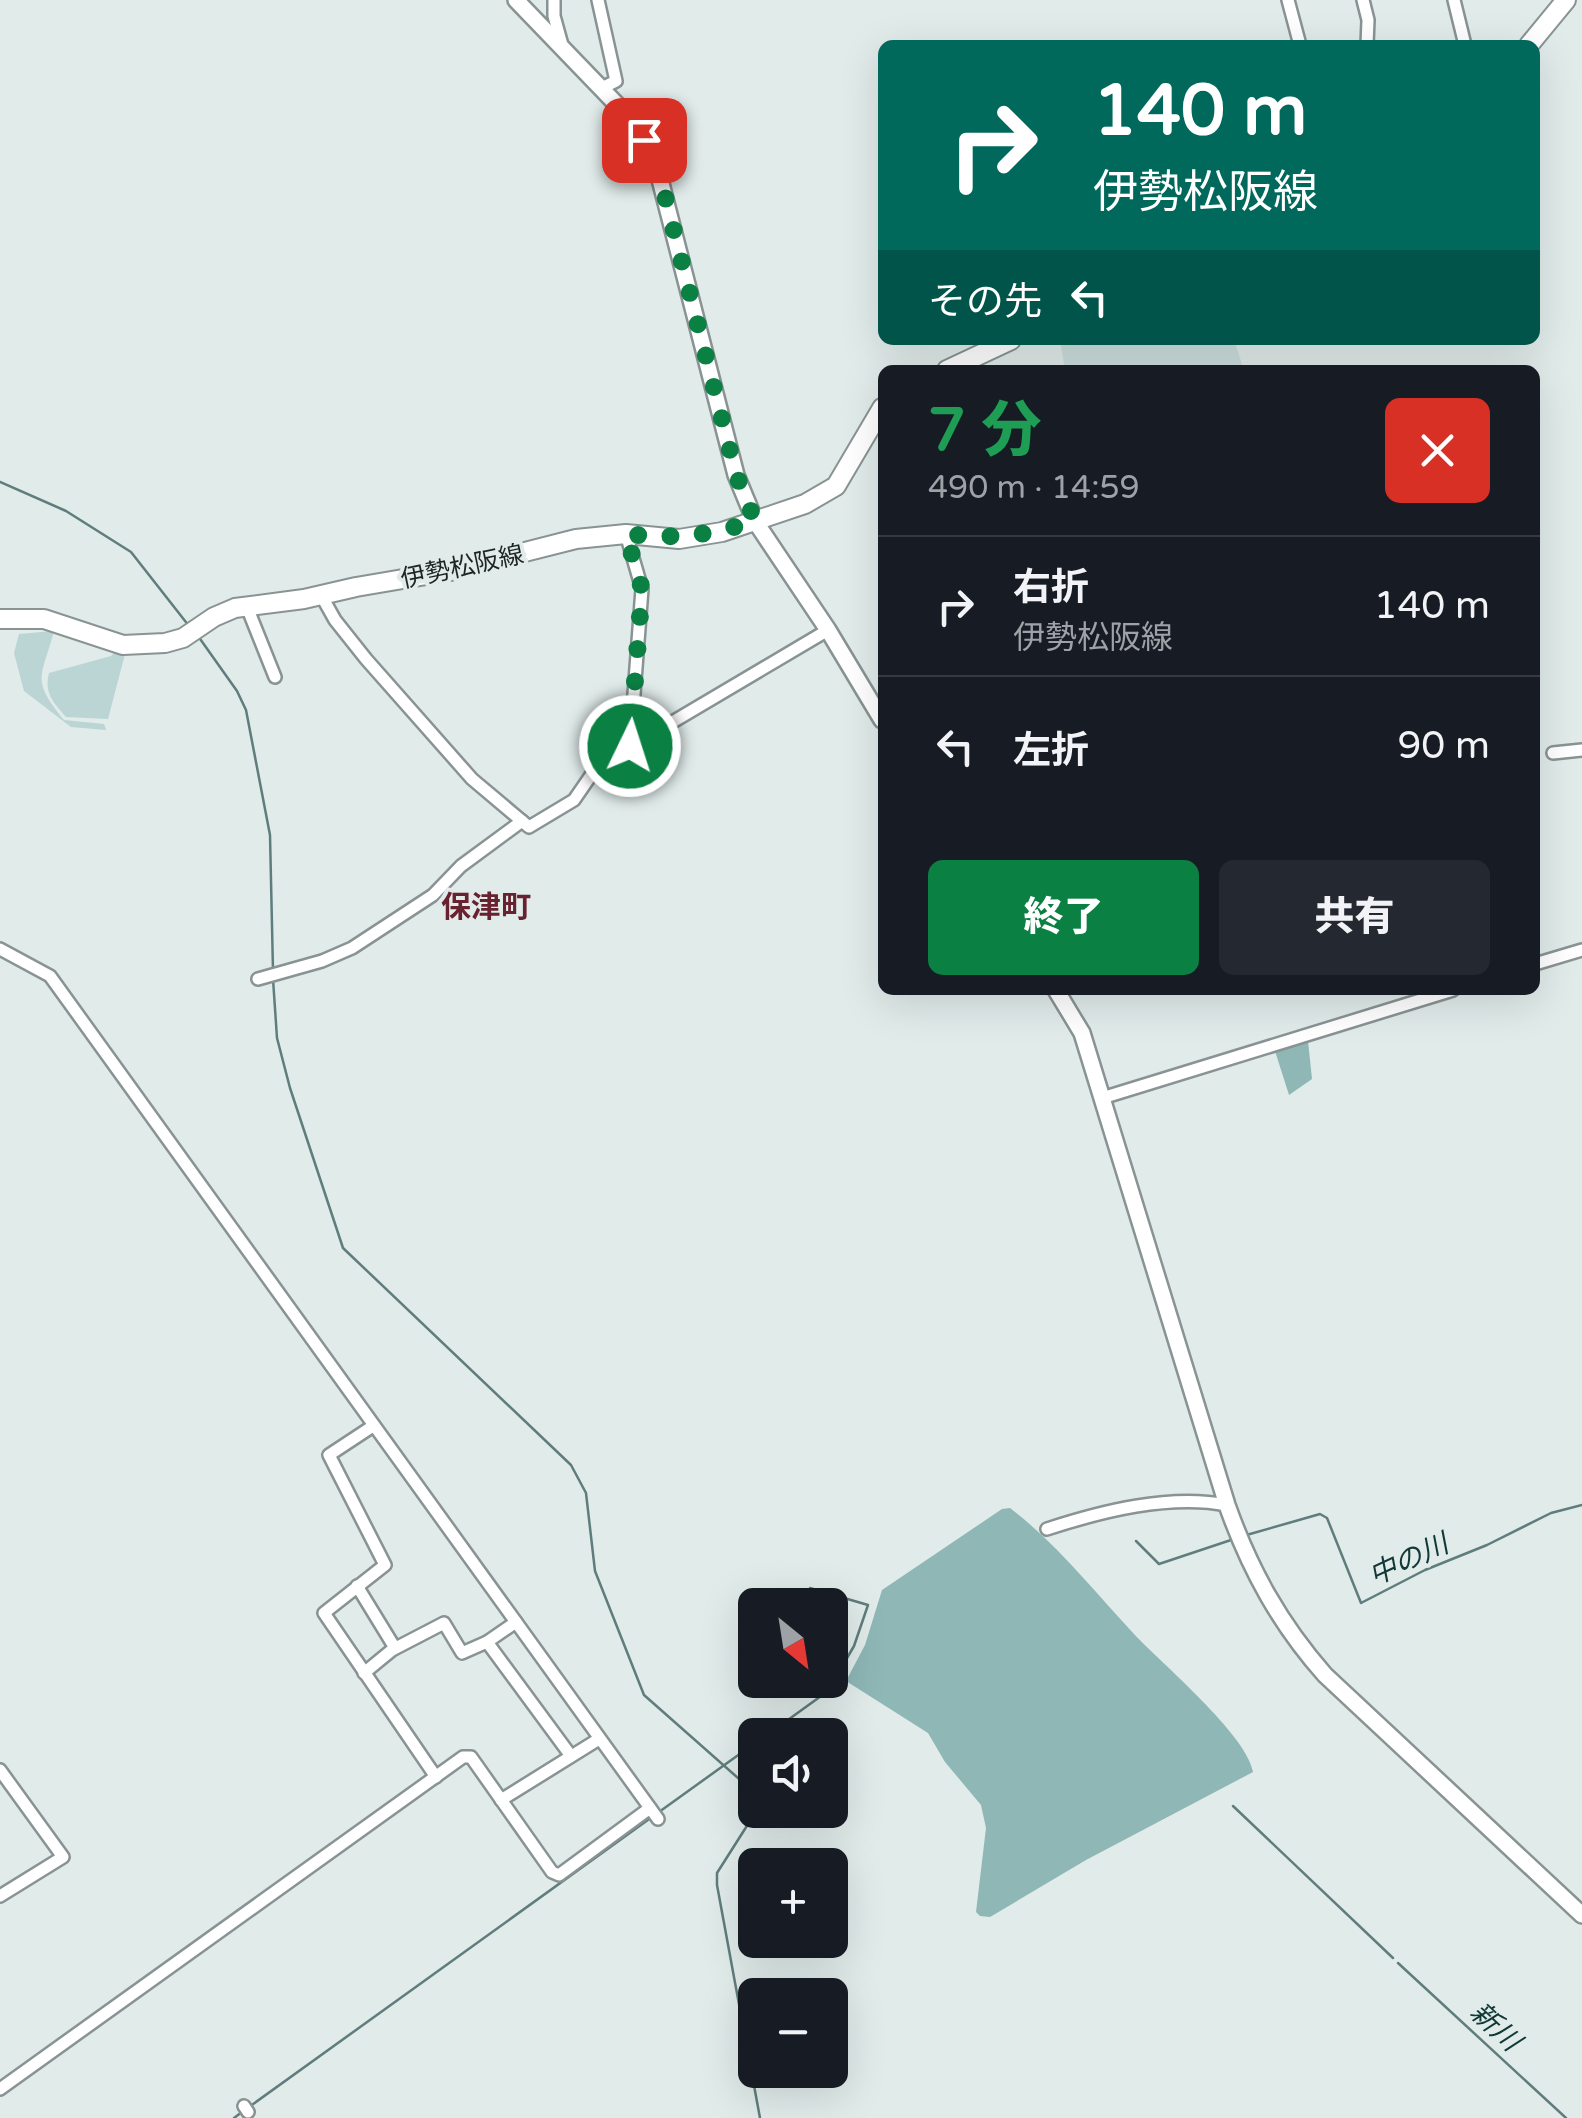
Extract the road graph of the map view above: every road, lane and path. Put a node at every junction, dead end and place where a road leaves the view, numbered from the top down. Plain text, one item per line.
1 (516, 0) edge
2 (554, 0) edge
3 (598, 0) edge
4 (1288, 0) edge
5 (1364, 0) edge
6 (1454, 0) edge
7 (1566, 0) edge
8 (1299, 40) edge
9 (1367, 40) edge
10 (1463, 40) edge
11 (1533, 40) edge
12 (563, 49) junction
13 (602, 88) junction
14 (1000, 345) edge
15 (958, 365) edge
16 (878, 415) edge
17 (755, 521) junction
18 (626, 534) junction
19 (321, 596) junction
20 (247, 606) junction
21 (0, 619) edge
22 (828, 630) junction
23 (275, 677) dead end
24 (878, 713) edge
25 (630, 746) junction
26 (1582, 750) edge
27 (1553, 753) dead end
28 (522, 821) junction
29 (0, 949) edge
30 (1582, 950) edge
31 (1540, 963) edge
32 (268, 977) dead end
33 (1059, 995) edge
34 (1437, 995) edge
35 (1102, 1098) junction
36 (373, 1426) junction
37 (1228, 1505) junction
38 (1047, 1529) dead end
39 (357, 1586) junction
40 (516, 1622) junction
41 (487, 1642) junction
42 (395, 1648) junction
43 (364, 1673) junction
44 (599, 1739) junction
45 (571, 1756) junction
46 (0, 1770) edge
47 (436, 1776) junction
48 (501, 1800) junction
49 (0, 1896) edge
50 (1582, 1915) edge
51 (0, 2089) edge

1 - 12 street
2 - 12 street
3 - 13 street
4 - 8 street
5 - 9 street
6 - 10 street
7 - 11 main road
12 - 13 street
13 - 17 street
14 - 15 main road
16 - 17 main road, 伊勢松阪線
17 - 18 main road, 伊勢松阪線
17 - 22 street
18 - 19 main road, 伊勢松阪線
18 - 25 street
19 - 20 main road, 伊勢松阪線
19 - 28 street
20 - 21 main road, 伊勢松阪線
20 - 23 street
22 - 24 street
22 - 25 street
25 - 28 street
26 - 27 street
28 - 32 street
29 - 36 street
30 - 31 street
33 - 35 street
34 - 35 street
35 - 37 street
36 - 39 street
36 - 40 street
37 - 38 street
37 - 50 street
39 - 42 street
39 - 43 street
40 - 41 street
40 - 44 street
41 - 42 street
41 - 45 street
42 - 43 street
43 - 47 street
44 - 45 street
44 - 48 street
45 - 48 street
46 - 49 street
47 - 48 street
47 - 51 street

